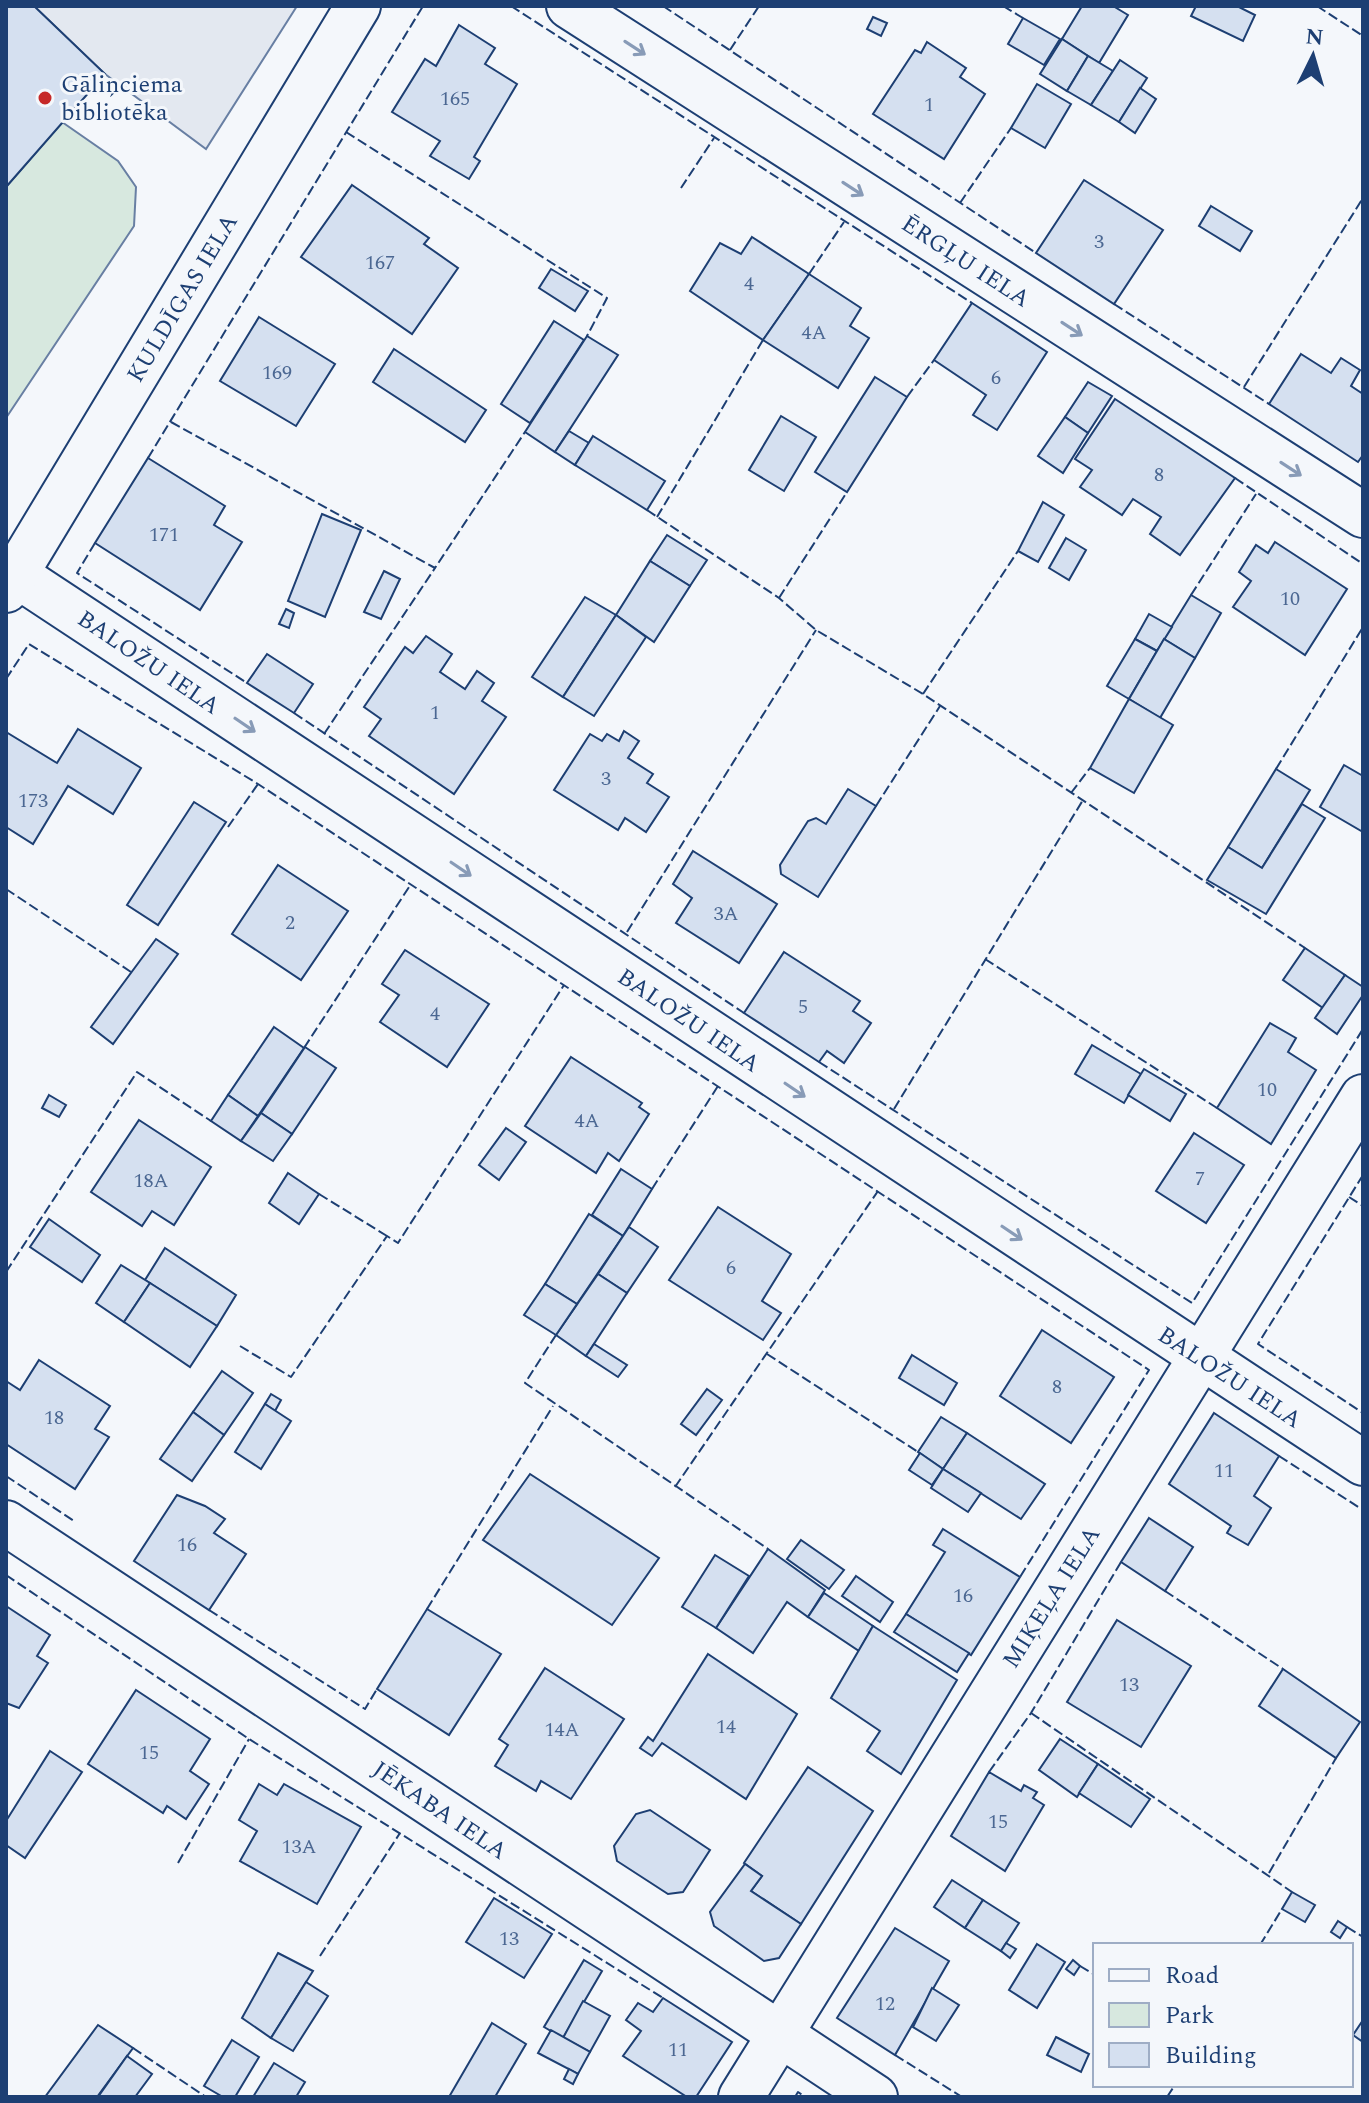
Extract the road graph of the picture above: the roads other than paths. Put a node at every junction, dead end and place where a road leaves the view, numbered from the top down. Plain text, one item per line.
1 (358, 6) edge
2 (569, 6) edge
3 (1363, 515) edge
4 (9, 577) edge
5 (1363, 1097) edge
6 (1200, 1357) junction
7 (1363, 1463) edge
8 (6, 1523) edge
9 (779, 2035) junction
10 (741, 2097) edge
11 (875, 2097) edge

1 - 4 street, KULDĪGAS IELA
2 -> 3 street, ĒRGĻU IELA
4 -> 6 street, BALOŽU IELA
5 - 6 street, MIĶEĻA IELA
6 - 7 street, BALOŽU IELA
6 - 9 street, MIĶEĻA IELA
8 - 9 street, JĒKABA IELA
9 - 10 street, MIĶEĻA IELA
9 - 11 street, JĒKABA IELA

